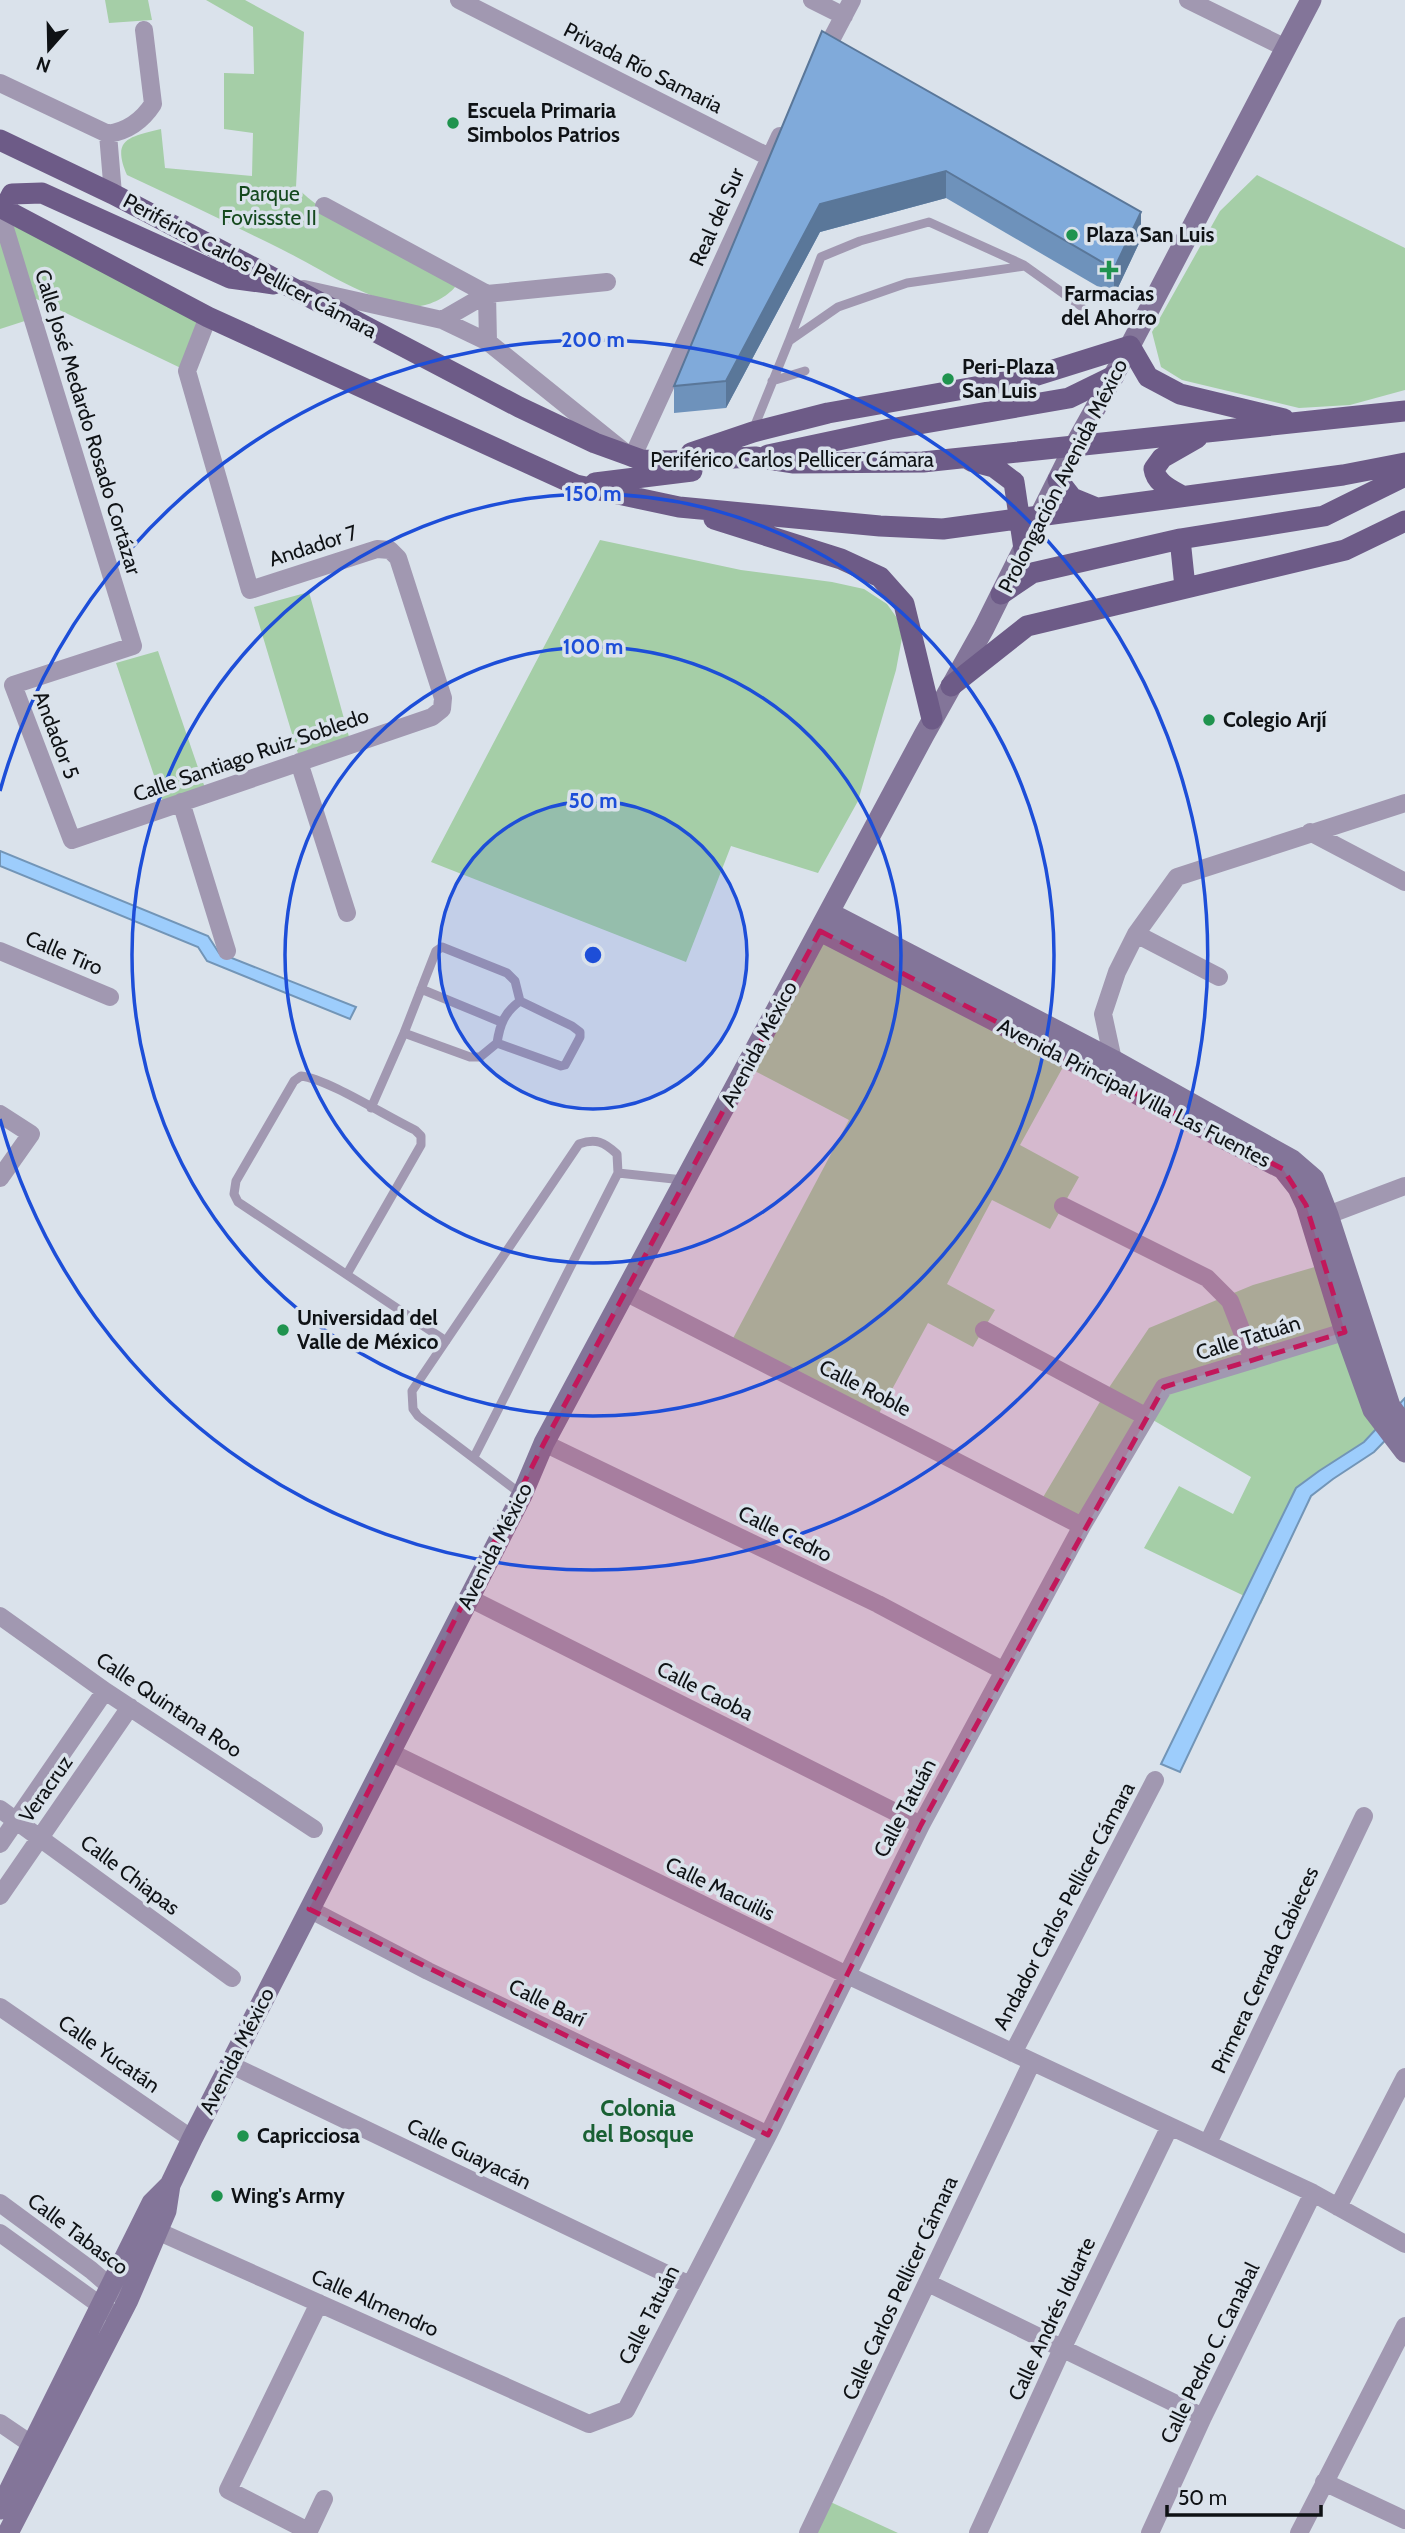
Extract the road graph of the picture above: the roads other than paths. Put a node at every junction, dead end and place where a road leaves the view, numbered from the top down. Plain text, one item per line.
1 (459, 0) edge
2 (812, 0) edge
3 (1188, 0) edge
4 (1311, 0) edge
5 (848, 8) edge
6 (144, 30) dead end
7 (1286, 48) junction
8 (813, 75) edge
9 (0, 83) edge
10 (788, 122) edge
11 (108, 134) junction
12 (0, 140) edge
13 (769, 157) junction
14 (113, 194) junction
15 (324, 206) dead end
16 (1, 209) edge
17 (1025, 266) junction
18 (607, 282) dead end
19 (290, 286) junction
20 (486, 294) junction
21 (1081, 306) dead end
22 (208, 317) junction
23 (442, 320) junction
24 (789, 341) junction
25 (488, 342) junction
26 (1130, 346) junction
27 (805, 371) dead end
28 (1114, 376) junction
29 (772, 381) junction
30 (1405, 411) edge
31 (828, 413) junction
32 (1300, 423) junction
33 (753, 432) junction
34 (1205, 434) junction
35 (835, 440) junction
36 (1075, 445) junction
37 (755, 457) junction
38 (961, 458) junction
39 (668, 461) junction
40 (841, 463) junction
41 (1405, 463) edge
42 (639, 465) junction
43 (1405, 476) edge
44 (1058, 480) junction
45 (576, 485) junction
46 (1182, 496) junction
47 (679, 507) junction
48 (1097, 508) junction
49 (1030, 517) junction
50 (1405, 521) edge
51 (1180, 539) junction
52 (1185, 587) junction
53 (1001, 594) junction
54 (133, 646) joint
55 (951, 685) junction
56 (442, 709) joint
57 (932, 719) junction
58 (299, 762) junction
59 (181, 802) junction
60 (1405, 803) edge
61 (1310, 832) junction
62 (72, 840) joint
63 (1405, 882) edge
64 (347, 913) dead end
65 (825, 922) junction
66 (1136, 934) junction
67 (0, 951) edge
68 (227, 951) dead end
69 (1219, 977) dead end
70 (421, 989) junction
71 (110, 997) dead end
72 (520, 1001) junction
73 (501, 1021) junction
74 (404, 1033) junction
75 (497, 1043) junction
76 (1112, 1060) junction
77 (371, 1108) junction
78 (0, 1114) edge
79 (618, 1173) junction
80 (0, 1178) edge
81 (686, 1180) junction
82 (1401, 1190) edge
83 (1063, 1206) dead end
84 (1328, 1215) junction
85 (347, 1274) junction
86 (625, 1292) junction
87 (1354, 1329) junction
88 (984, 1330) dead end
89 (446, 1341) junction
90 (1253, 1360) junction
91 (1145, 1416) junction
92 (1405, 1426) edge
93 (544, 1443) junction
94 (1405, 1452) edge
95 (474, 1457) junction
96 (522, 1495) junction
97 (1082, 1526) junction
98 (469, 1598) junction
99 (0, 1616) edge
100 (1004, 1671) junction
101 (105, 1691) junction
102 (130, 1707) junction
103 (390, 1752) junction
104 (1155, 1780) dead end
105 (0, 1809) edge
106 (1364, 1816) dead end
107 (16, 1820) junction
108 (921, 1825) junction
109 (314, 1829) dead end
110 (40, 1837) junction
111 (0, 1844) edge
112 (0, 1896) edge
113 (309, 1909) junction
114 (845, 1974) junction
115 (232, 1978) dead end
116 (0, 2007) edge
117 (1013, 2053) junction
118 (1032, 2062) junction
119 (229, 2064) junction
120 (1405, 2077) edge
121 (1170, 2126) junction
122 (768, 2135) junction
123 (192, 2139) junction
124 (1208, 2143) junction
125 (1313, 2193) junction
126 (0, 2203) edge
127 (1338, 2207) junction
128 (150, 2228) junction
129 (0, 2233) edge
130 (1405, 2244) edge
131 (928, 2283) junction
132 (690, 2285) junction
133 (319, 2303) junction
134 (115, 2304) junction
135 (1405, 2326) edge
136 (1062, 2349) junction
137 (1203, 2417) junction
138 (0, 2423) edge
139 (589, 2424) joint
140 (40, 2448) junction
141 (1324, 2482) junction
142 (9, 2498) edge
143 (324, 2499) dead end
144 (1405, 2520) edge
145 (308, 2532) edge
146 (8, 2533) edge
147 (807, 2533) edge
148 (978, 2533) edge
149 (1150, 2533) edge
150 (1299, 2533) edge

1 - 13 street, Privada Río Samaria
2 - 5 street
3 - 7 street
4 - 7 main road, Prolongación Avenida México
5 - 8 street
6 - 11 street
7 - 26 main road, Prolongación Avenida México
9 - 11 street
10 - 13 street, Real del Sur
11 - 14 street
12 - 14 main road, Periférico Carlos Pellicer Cámara
13 - 42 street, Real del Sur
14 - 19 main road, Periférico Carlos Pellicer Cámara
15 - 20 street
16 - 19 main road
16 - 22 main road, Periférico Carlos Pellicer Cámara
16 - 54 street, Calle José Medardo Rosado Cortázar
17 - 21 lane
17 - 24 lane
17 - 24 lane
18 - 20 street
19 - 23 street
19 - 42 main road, Periférico Carlos Pellicer Cámara
20 - 23 street
20 - 25 street
22 - 45 main road, Periférico Carlos Pellicer Cámara
22 - 56 street, Andador 7
23 - 25 street
24 - 29 lane
25 - 42 street
26 - 28 main road, Prolongación Avenida México
26 - 31 main road
26 - 32 main road
27 - 29 lane
28 - 35 main road
28 - 36 main road, Prolongación Avenida México
29 - 33 lane
30 - 32 main road, Periférico Carlos Pellicer Cámara
31 - 33 main road
31 - 35 main road
32 - 34 main road, Periférico Carlos Pellicer Cámara
33 - 39 main road
34 - 36 main road, Periférico Carlos Pellicer Cámara
34 - 46 main road
35 - 37 main road
35 - 40 main road
36 - 38 main road, Periférico Carlos Pellicer Cámara
36 - 44 main road, Prolongación Avenida México
37 - 39 main road, Periférico Carlos Pellicer Cámara
37 - 40 main road, Periférico Carlos Pellicer Cámara
37 - 42 main road
38 - 40 main road, Periférico Carlos Pellicer Cámara
38 - 49 main road
39 - 42 main road, Periférico Carlos Pellicer Cámara
41 - 46 main road, Periférico Carlos Pellicer Cámara
42 - 45 main road
43 - 51 main road
44 - 48 main road
44 - 49 main road, Prolongación Avenida México
45 - 47 main road, Periférico Carlos Pellicer Cámara
46 - 48 main road, Periférico Carlos Pellicer Cámara
47 - 49 main road, Periférico Carlos Pellicer Cámara
47 - 57 main road
48 - 49 main road, Periférico Carlos Pellicer Cámara
49 - 53 main road, Prolongación Avenida México
50 - 52 main road
51 - 52 main road
51 - 53 main road
52 - 55 main road
53 - 55 main road, Prolongación Avenida México
54 - 62 street, Andador 5
55 - 57 main road, Prolongación Avenida México
56 - 58 street, Calle Santiago Ruiz Sobledo
57 - 65 main road, Prolongación Avenida México
58 - 59 street, Calle Santiago Ruiz Sobledo
58 - 64 street
59 - 62 street, Calle Santiago Ruiz Sobledo
59 - 68 street
60 - 61 street
61 - 63 street
61 - 66 street
65 - 76 main road, Avenida Principal Villa Las Fuentes
65 - 81 main road, Avenida México
65 - 87 main road, Avenida Principal Villa Las Fuentes
66 - 69 street
66 - 76 street
67 - 71 street, Calle Tiro
70 - 72 lane
70 - 73 lane
70 - 74 lane
72 - 73 lane
72 - 75 lane
73 - 75 lane
74 - 75 lane
74 - 77 lane
76 - 84 main road, Avenida Principal Villa Las Fuentes
77 - 85 lane
77 - 85 lane
78 - 80 street
79 - 81 lane
79 - 89 lane
79 - 95 lane
81 - 86 main road, Avenida México
82 - 84 street
83 - 90 street
84 - 87 main road, Avenida Principal Villa Las Fuentes
85 - 89 lane
86 - 93 main road, Avenida México
86 - 97 street, Calle Roble
87 - 90 street, Calle Tatuán
87 - 92 main road, Avenida Principal Villa Las Fuentes
87 - 94 main road, Avenida Principal Villa Las Fuentes
88 - 91 street
89 - 95 lane
90 - 91 street, Calle Tatuán
91 - 97 street, Calle Tatuán
93 - 96 main road, Avenida México
93 - 100 street, Calle Cedro
95 - 96 lane
96 - 98 main road, Avenida México
97 - 100 street, Calle Tatuán
98 - 103 main road, Avenida México
98 - 108 street, Calle Caoba
99 - 101 street, Calle Quintana Roo
100 - 108 street, Calle Tatuán
101 - 102 street, Calle Quintana Roo
101 - 107 street, Veracruz
102 - 109 street, Calle Quintana Roo
102 - 110 street, Veracruz
103 - 113 main road, Avenida México
103 - 114 street, Calle Macuilis
104 - 117 street, Andador Carlos Pellicer Cámara
105 - 107 street, Calle Chiapas
106 - 124 street, Primera Cerrada Cabieces
107 - 110 street, Calle Chiapas
107 - 111 street, Veracruz
108 - 114 street, Calle Tatuán
110 - 112 street, Veracruz
110 - 115 street, Calle Chiapas
113 - 119 main road, Avenida México
113 - 122 street, Calle Barí
114 - 117 street, Calle Macuilis
114 - 122 street, Calle Tatuán
116 - 123 street, Calle Yucatán
117 - 118 street, Calle Macuilis
118 - 121 street, Calle Macuilis
118 - 131 street, Calle Carlos Pellicer Cámara
119 - 123 main road, Avenida México
119 - 132 street, Calle Guayacán
120 - 127 street
121 - 124 street, Calle Macuilis
121 - 136 street, Calle Andrés Iduarte
122 - 132 street, Calle Tatuán
123 - 128 main road, Avenida México
124 - 125 street, Calle Macuilis
125 - 127 street, Calle Macuilis
125 - 137 street, Calle Pedro C. Canabal
126 - 134 street, Calle Tabasco
127 - 130 street, Calle Macuilis
128 - 133 street, Calle Almendro
128 - 134 main road, Avenida México
129 - 134 street
131 - 136 street
131 - 147 street, Calle Carlos Pellicer Cámara
132 - 139 street, Calle Tatuán
133 - 139 street, Calle Almendro
133 - 145 street
134 - 140 main road, Avenida México
135 - 141 street
136 - 137 street
136 - 148 street, Calle Andrés Iduarte
137 - 149 street, Calle Pedro C. Canabal
138 - 140 street
140 - 142 main road, Avenida México
141 - 144 street
141 - 150 street
142 - 146 main road, Avenida México
143 - 145 street

